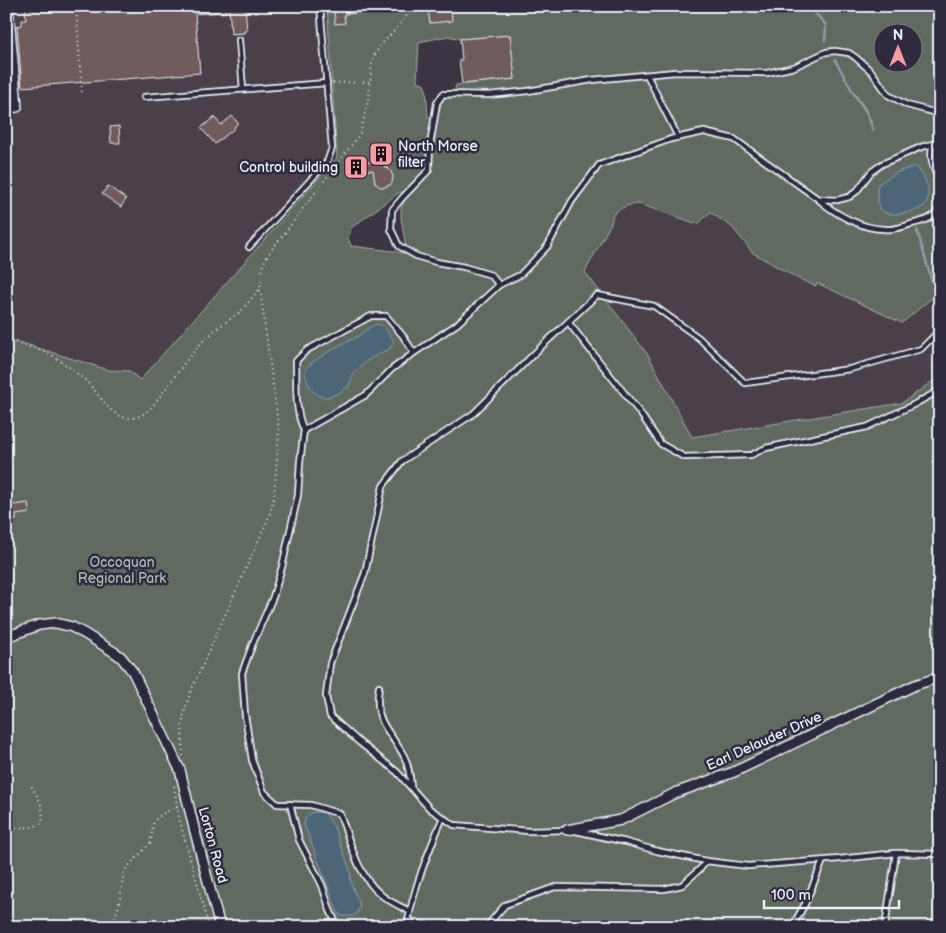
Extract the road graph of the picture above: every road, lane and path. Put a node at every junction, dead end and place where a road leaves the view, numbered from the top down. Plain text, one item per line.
1 (8, 6) edge
2 (24, 6) edge
3 (69, 6) edge
4 (76, 6) edge
5 (320, 6) edge
6 (414, 6) edge
7 (239, 40) dead end
8 (647, 75) junction
9 (370, 82) junction
10 (327, 83) junction
11 (243, 88) junction
12 (82, 94) dead end
13 (144, 97) dead end
14 (6, 108) edge
15 (940, 114) edge
16 (678, 137) junction
17 (940, 140) edge
18 (933, 144) junction
19 (940, 184) edge
20 (818, 200) junction
21 (940, 207) edge
22 (249, 247) dead end
23 (13, 250) dead end
24 (6, 252) edge
25 (500, 285) junction
26 (260, 289) junction
27 (568, 322) junction
28 (940, 330) edge
29 (6, 338) edge
30 (414, 353) junction
31 (940, 390) edge
32 (304, 430) junction
33 (6, 637) edge
34 (940, 677) edge
35 (379, 687) dead end
36 (179, 749) dead end
37 (30, 784) dead end
38 (174, 785) dead end
39 (411, 788) junction
40 (290, 804) junction
41 (177, 806) junction
42 (443, 818) junction
43 (6, 827) edge
44 (567, 830) junction
45 (896, 853) junction
46 (940, 854) edge
47 (706, 861) junction
48 (823, 861) junction
49 (409, 911) junction
50 (408, 920) junction
51 (335, 921) dead end
52 (112, 927) edge
53 (209, 927) edge
54 (220, 927) edge
55 (407, 927) edge
56 (431, 927) edge
57 (486, 927) edge
58 (792, 927) edge
59 (885, 927) edge

1 - 14 street
2 - 3 path
4 - 12 path
5 - 10 lane
6 - 9 path
7 - 11 lane
8 - 15 lane
8 - 16 lane
8 - 25 lane
9 - 10 path
9 - 26 path
10 - 11 lane
10 - 22 lane
11 - 13 lane
16 - 20 lane
16 - 25 lane
17 - 18 lane
18 - 19 lane
18 - 20 lane
20 - 21 lane
23 - 24 path
25 - 30 lane
26 - 29 path
26 - 36 path
27 - 28 lane
27 - 31 lane
27 - 39 lane
30 - 32 lane
30 - 32 lane
32 - 40 lane
33 - 54 street, Lorton Road
34 - 44 street, Earl Delauder Drive
35 - 39 lane
37 - 43 path
38 - 41 path
39 - 42 lane
40 - 49 lane
40 - 51 lane
41 - 52 path
41 - 53 path
42 - 44 lane
42 - 49 lane
44 - 47 lane
45 - 46 lane
45 - 48 lane
45 - 59 lane
47 - 48 lane
47 - 57 lane
48 - 58 lane
49 - 50 lane
50 - 55 lane
50 - 56 lane

